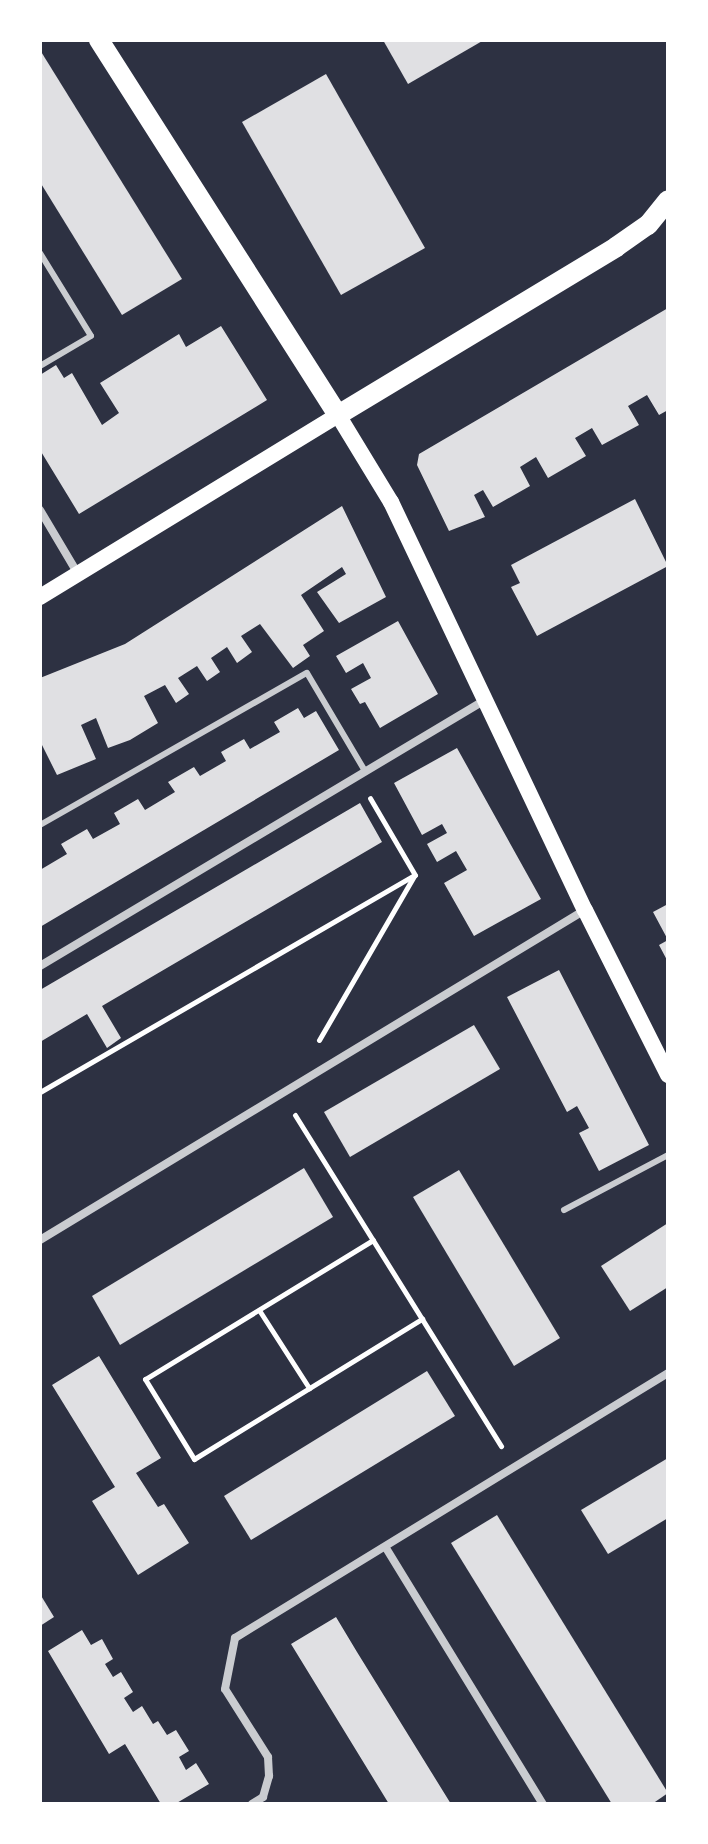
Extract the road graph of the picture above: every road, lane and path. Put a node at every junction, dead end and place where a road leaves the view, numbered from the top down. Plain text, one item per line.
1 (99, 40) edge
2 (668, 200) edge
3 (40, 253) edge
4 (40, 366) edge
5 (338, 415) junction
6 (40, 510) edge
7 (78, 574) junction
8 (40, 597) edge
9 (485, 700) junction
10 (361, 774) junction
11 (40, 825) edge
12 (415, 875) junction
13 (585, 910) junction
14 (40, 966) edge
15 (668, 1075) edge
16 (291, 1088) junction
17 (40, 1092) edge
18 (282, 1093) junction
19 (668, 1155) edge
20 (564, 1210) dead end
21 (40, 1240) edge
22 (373, 1240) junction
23 (259, 1310) junction
24 (422, 1319) junction
25 (668, 1373) edge
26 (309, 1388) junction
27 (515, 1468) junction
28 (386, 1548) junction
29 (252, 1804) edge
30 (543, 1804) edge

1 - 5 main road
2 - 5 main road
3 - 4 lane
5 - 7 main road
5 - 9 main road
6 - 7 street
7 - 8 main road
9 - 10 street
9 - 13 main road
10 - 11 lane
10 - 12 path
10 - 14 street
12 - 16 path
12 - 17 path
13 - 15 main road
13 - 16 street
16 - 18 street
18 - 21 street
18 - 22 path
19 - 20 lane
22 - 23 path
22 - 24 path
23 - 26 path
23 - 26 path
24 - 26 path
24 - 27 path
25 - 27 street
27 - 28 street
28 - 29 street
28 - 30 street

